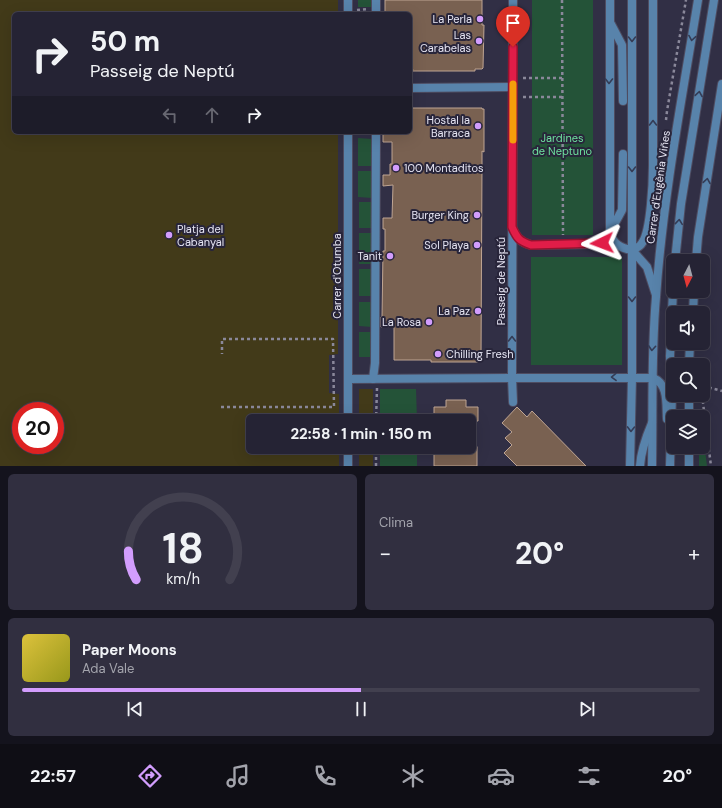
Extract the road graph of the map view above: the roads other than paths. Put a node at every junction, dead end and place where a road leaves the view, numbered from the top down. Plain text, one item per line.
1 (348, 0) edge
2 (376, 0) edge
3 (513, 0) edge
4 (610, 0) edge
5 (632, 0) edge
6 (653, 0) edge
7 (698, 0) edge
8 (714, 0) edge
9 (348, 12) edge
10 (376, 12) edge
11 (610, 22) junction
12 (722, 84) edge
13 (513, 87) junction
14 (412, 88) edge
15 (623, 101) dead end
16 (348, 134) edge
17 (376, 134) edge
18 (623, 154) dead end
19 (512, 227) junction
20 (610, 232) junction
21 (632, 250) junction
22 (676, 254) edge
23 (697, 254) edge
24 (656, 295) junction
25 (673, 298) edge
26 (632, 377) junction
27 (512, 378) junction
28 (653, 378) junction
29 (348, 379) junction
30 (372, 379) junction
31 (513, 402) dead end
32 (348, 414) edge
33 (652, 422) junction
34 (348, 454) edge
35 (689, 454) edge
36 (348, 466) edge
37 (630, 466) edge
38 (640, 466) edge
39 (652, 466) edge
40 (670, 466) edge
41 (688, 466) edge

1 - 9 street
2 - 10 street
3 - 13 street, Passeig de Neptú
4 - 11 street
5 -> 21 street
21 -> 6 street
7 -> 24 street, Carrer d'Eugènia Viñes
22 -> 8 street
11 - 15 street
11 -> 20 street
23 -> 12 street
13 - 14 street
13 - 19 street, Passeig de Neptú
16 - 29 street, Carrer d'Otumba
17 - 30 street
18 - 20 street
19 - 20 street
27 -> 19 street, Passeig de Neptú
20 - 21 street
21 - 24 street
21 -> 26 street
24 -> 28 street, Carrer d'Eugènia Viñes
25 - 40 street
26 -> 27 street
26 - 28 street
26 -> 37 street
27 - 30 street
27 - 31 street, Passeig de Neptú
28 - 33 street, Carrer d'Eugènia Viñes
28 - 40 street
29 - 30 street
29 - 32 street, Carrer d'Otumba
33 - 38 street
33 - 39 street, Carrer d'Eugènia Viñes
34 - 36 street
35 - 41 street

